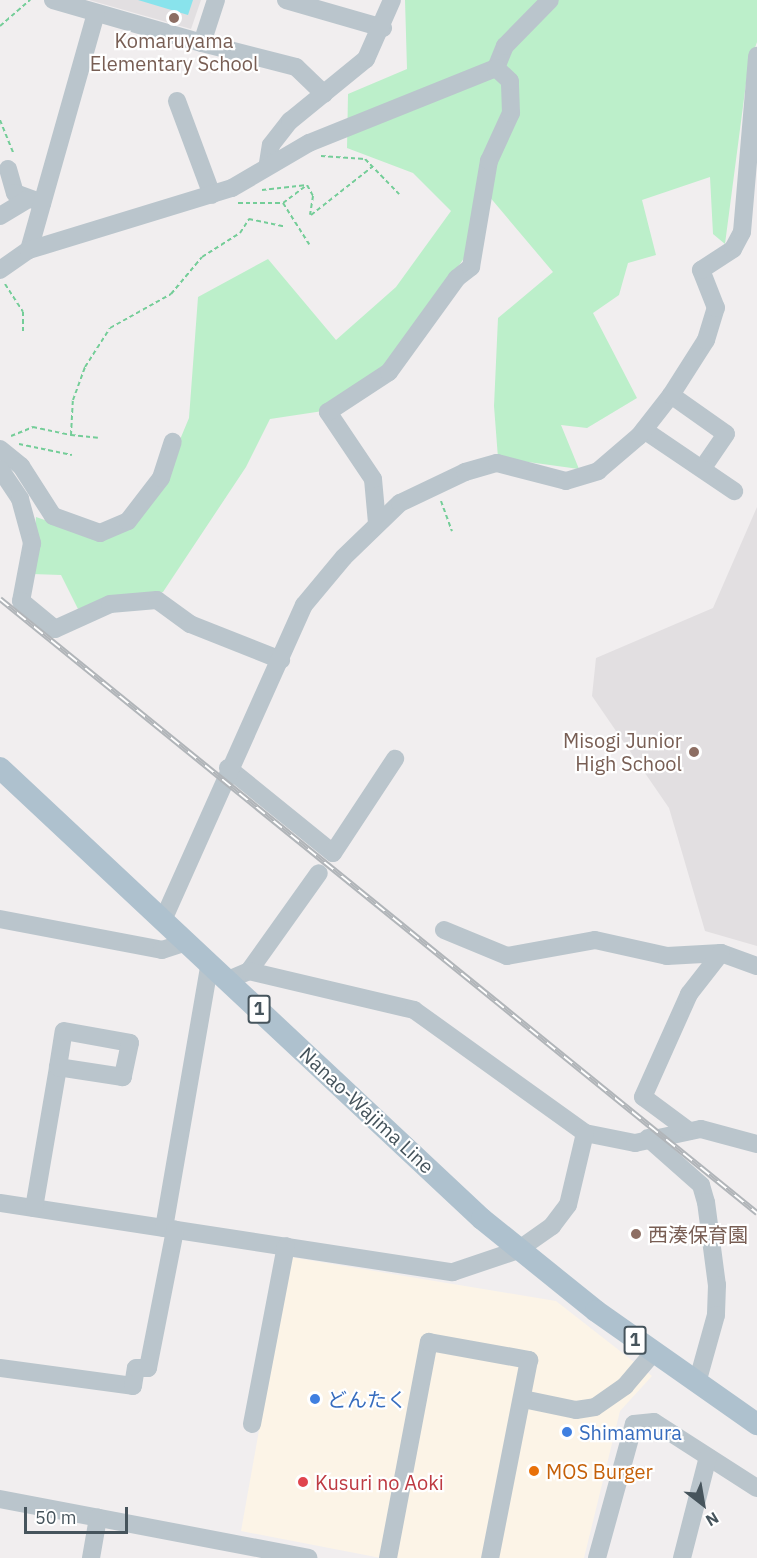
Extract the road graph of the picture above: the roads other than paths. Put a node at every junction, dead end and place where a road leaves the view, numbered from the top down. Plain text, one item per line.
1 (53, 0) edge
2 (216, 0) edge
3 (286, 0) edge
4 (393, 0) edge
5 (550, 0) edge
6 (96, 13) junction
7 (383, 28) junction
8 (202, 43) junction
9 (757, 56) edge
10 (496, 68) junction
11 (324, 94) junction
12 (177, 101) dead end
13 (268, 163) junction
14 (8, 169) dead end
15 (212, 195) junction
16 (35, 201) junction
17 (0, 216) edge
18 (29, 250) junction
19 (0, 270) edge
20 (671, 395) junction
21 (644, 430) junction
22 (173, 442) dead end
23 (3, 445) edge
24 (0, 469) edge
25 (702, 469) junction
26 (734, 491) dead end
27 (377, 523) junction
28 (281, 660) junction
29 (395, 759) dead end
30 (228, 768) junction
31 (1, 771) edge
32 (319, 873) dead end
33 (0, 919) edge
34 (164, 920) junction
35 (444, 930) dead end
36 (187, 942) junction
37 (721, 953) junction
38 (210, 963) junction
39 (757, 966) edge
40 (249, 971) junction
41 (228, 981) junction
42 (58, 1066) dead end
43 (689, 1131) junction
44 (585, 1133) junction
45 (648, 1138) junction
46 (757, 1143) edge
47 (0, 1203) edge
48 (34, 1208) junction
49 (169, 1229) junction
50 (286, 1246) junction
51 (518, 1250) junction
52 (653, 1353) junction
53 (0, 1368) edge
54 (697, 1383) junction
55 (523, 1399) junction
56 (252, 1424) dead end
57 (757, 1424) edge
58 (708, 1457) junction
59 (757, 1488) edge
60 (0, 1499) edge
61 (98, 1518) junction
62 (255, 1553) edge
63 (90, 1558) edge
64 (308, 1558) edge
65 (388, 1558) edge
66 (490, 1558) edge
67 (597, 1558) edge
68 (682, 1558) edge

1 - 6 street
2 - 8 street
3 - 7 street
4 - 7 street
5 - 10 street
6 - 8 street
6 - 16 street
7 - 11 street
8 - 11 street
9 - 20 street
10 - 13 street
10 - 27 street
11 - 13 street
12 - 15 street
13 - 15 street
14 - 16 street
15 - 18 street
16 - 17 street
16 - 18 street
18 - 19 street
20 - 21 street
20 - 25 street
21 - 25 street
21 - 27 street
22 - 23 street
24 - 28 street
25 - 26 street
27 - 28 street
28 - 30 street
29 - 30 street
30 - 34 street
31 - 34 main road, Nanao-Wajima Line / 1
32 - 40 street
33 - 36 street
34 - 36 main road, Nanao-Wajima Line / 1
35 - 37 street
36 - 38 main road, Nanao-Wajima Line / 1
37 - 39 street
37 - 43 street
38 - 41 main road, Nanao-Wajima Line / 1
38 - 49 street
40 - 41 street
40 - 44 street
41 - 51 main road, Nanao-Wajima Line / 1
42 - 48 street
43 - 45 street
43 - 46 street
44 - 45 street
44 - 51 street
45 - 54 street
47 - 48 street
48 - 49 street
49 - 50 street
49 - 53 street
50 - 51 street
50 - 56 street
51 - 52 main road, Nanao-Wajima Line / 1
52 - 54 main road, Nanao-Wajima Line / 1
52 - 55 street
54 - 57 main road, Nanao-Wajima Line / 1
55 - 65 street
55 - 66 street
58 - 59 street
58 - 67 street
58 - 68 street
60 - 61 street
61 - 62 street
61 - 63 street
62 - 64 street

